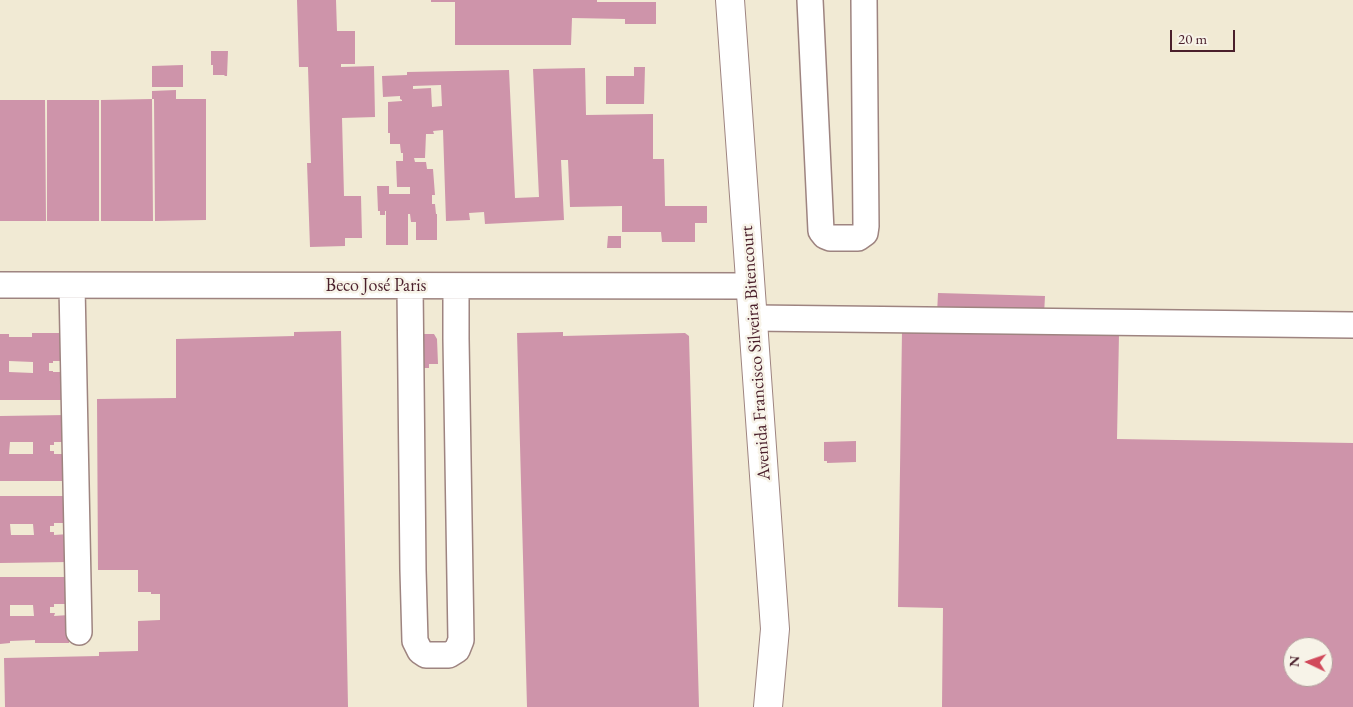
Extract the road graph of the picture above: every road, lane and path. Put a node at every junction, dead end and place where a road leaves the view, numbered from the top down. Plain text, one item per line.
1 (730, 0) edge
2 (810, 0) edge
3 (864, 0) edge
4 (0, 285) edge
5 (72, 286) junction
6 (410, 286) junction
7 (456, 286) junction
8 (752, 286) junction
9 (753, 318) junction
10 (1353, 325) edge
11 (79, 632) dead end
12 (768, 707) edge

1 - 8 main road, Avenida Francisco Silveira Bitencourt
2 - 3 street
4 - 5 street, Beco José Paris
5 - 6 street, Beco José Paris
5 - 11 street
6 - 7 street, Beco José Paris
6 - 7 street
7 - 8 street, Beco José Paris
8 - 9 main road, Avenida Francisco Silveira Bitencourt
9 - 10 street
9 - 12 main road, Avenida Francisco Silveira Bitencourt

